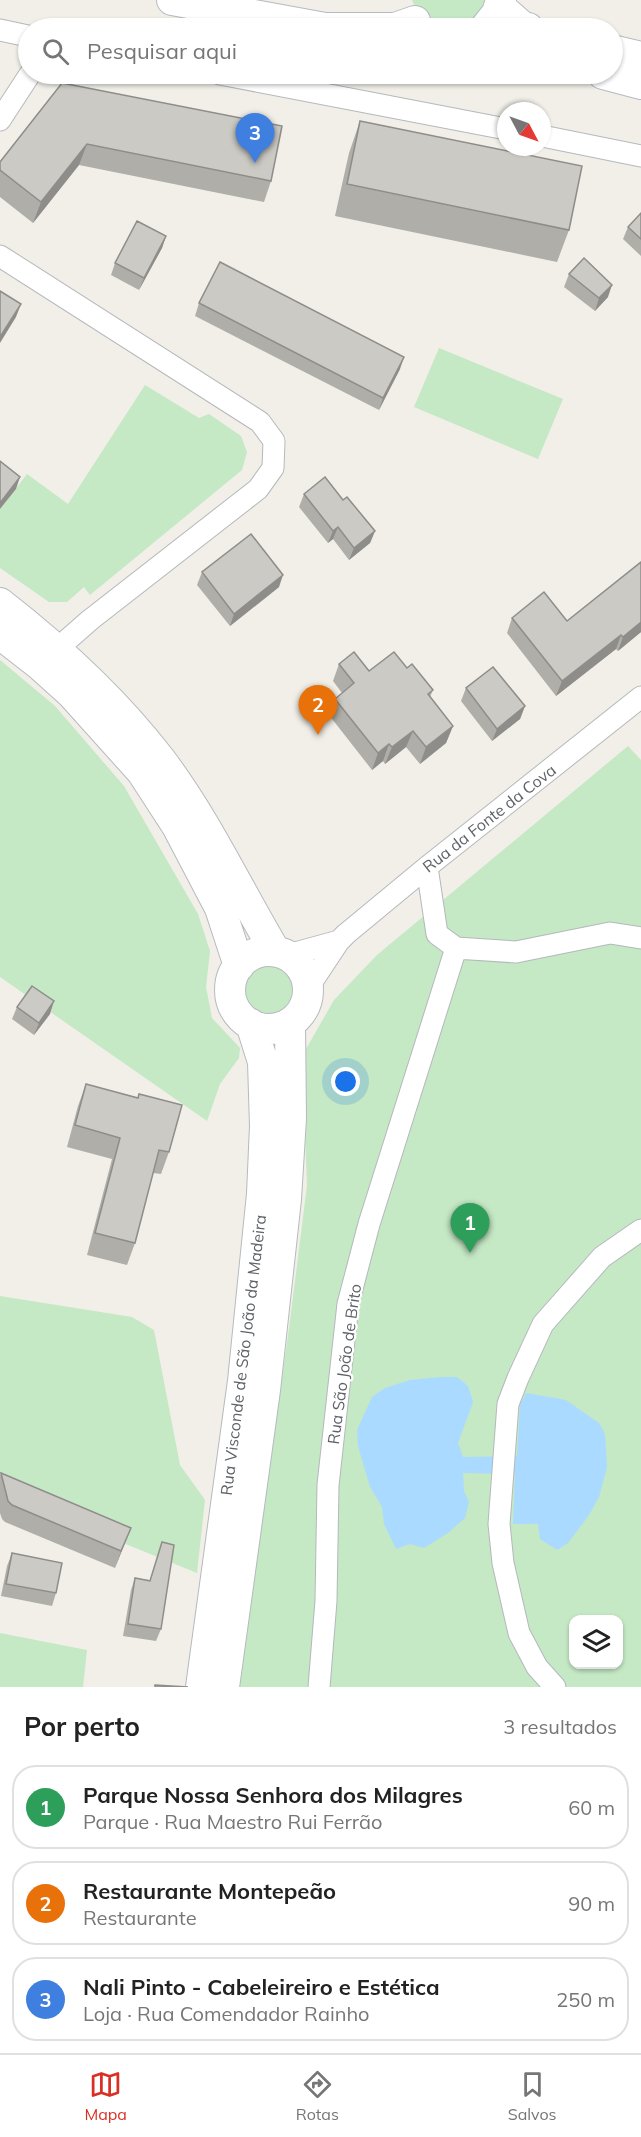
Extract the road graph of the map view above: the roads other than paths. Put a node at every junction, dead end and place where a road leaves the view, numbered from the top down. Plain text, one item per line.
1 (172, 0) edge
2 (270, 18) edge
3 (0, 30) edge
4 (18, 34) edge
5 (623, 53) edge
6 (641, 57) edge
7 (623, 79) edge
8 (23, 84) edge
9 (272, 84) edge
10 (641, 84) edge
11 (0, 120) edge
12 (497, 127) edge
13 (551, 138) edge
14 (641, 156) edge
15 (0, 256) edge
16 (0, 603) edge
17 (0, 634) edge
18 (57, 649) junction
19 (641, 697) edge
20 (427, 867) junction
21 (641, 938) edge
22 (339, 941) junction
23 (456, 948) junction
24 (281, 953) junction
25 (238, 966) junction
26 (309, 988) junction
27 (290, 1023) junction
28 (251, 1024) junction
29 (641, 1230) edge
30 (201, 1687) edge
31 (224, 1687) edge
32 (319, 1687) edge
33 (555, 1687) edge

1 - 2 main road
3 - 4 street
5 - 6 main road
7 - 10 main road
8 - 11 street
9 - 12 street
13 - 14 street
15 - 18 street
16 - 18 main road
17 - 25 main road
18 - 24 main road
19 - 20 street, Rua da Fonte da Cova
20 - 22 street, Rua da Fonte da Cova
20 - 23 street
21 - 23 street
22 - 24 street, Rua da Fonte da Cova
22 - 26 street, Rua da Fonte da Cova
23 - 32 street, Rua São João de Brito
24 - 25 main road
24 - 26 main road
25 - 28 main road, Rua Visconde de São João da Madeira
26 - 27 main road
27 - 28 main road
27 - 31 main road, Rua Visconde de São João da Madeira
28 - 30 main road, Rua Visconde de São João da Madeira
29 - 33 street

